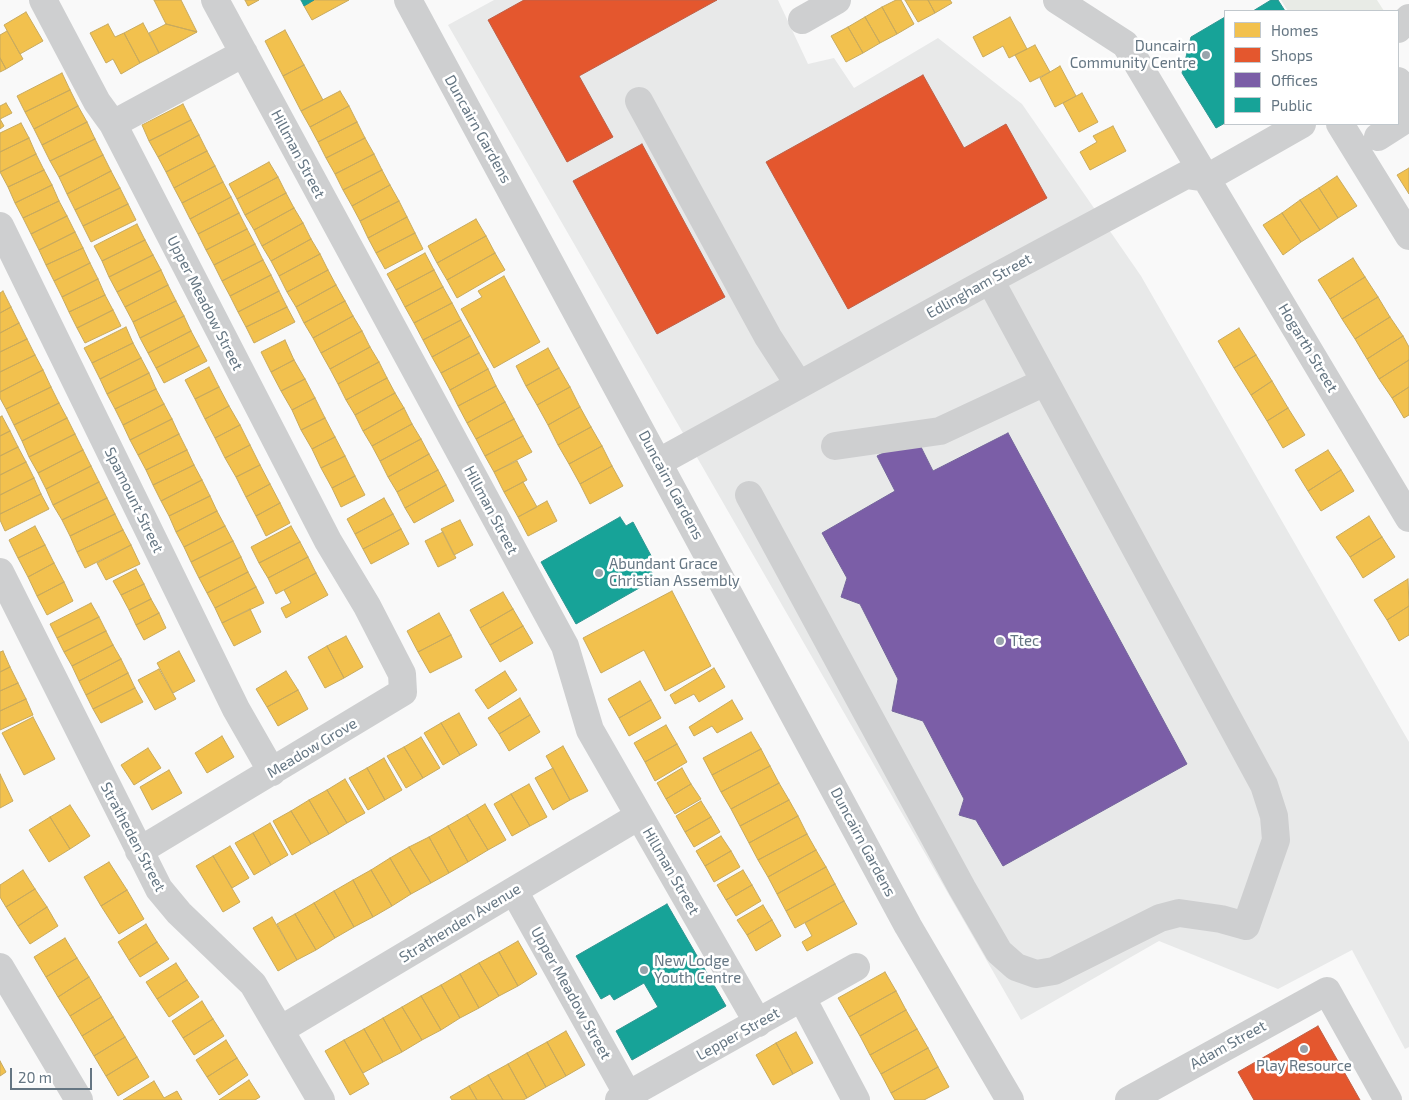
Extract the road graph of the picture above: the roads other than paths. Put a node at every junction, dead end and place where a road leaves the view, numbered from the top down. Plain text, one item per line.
1 (43, 0) edge
2 (215, 0) edge
3 (408, 0) edge
4 (837, 0) edge
5 (1057, 0) edge
6 (1409, 18) edge
7 (802, 20) dead end
8 (1399, 28) edge
9 (244, 53) junction
10 (1399, 82) edge
11 (1409, 97) edge
12 (639, 100) dead end
13 (113, 124) junction
14 (1300, 125) edge
15 (1341, 125) edge
16 (1397, 125) edge
17 (1378, 137) dead end
18 (1207, 178) junction
19 (0, 226) edge
20 (1409, 236) edge
21 (990, 280) junction
22 (1045, 382) junction
23 (799, 386) junction
24 (835, 446) dead end
25 (659, 462) junction
26 (749, 495) dead end
27 (1409, 518) edge
28 (0, 572) edge
29 (367, 606) joint
30 (272, 772) junction
31 (639, 816) junction
32 (139, 851) junction
33 (514, 891) junction
34 (0, 967) edge
35 (856, 967) dead end
36 (802, 998) junction
37 (758, 1023) junction
38 (280, 1030) junction
39 (624, 1097) edge
40 (78, 1100) edge
41 (321, 1100) edge
42 (856, 1100) edge
43 (1010, 1100) edge
44 (1128, 1100) edge
45 (1388, 1100) edge

1 - 13 street, Upper Meadow Street
2 - 9 street, Hillman Street
3 - 25 street, Duncairn Gardens
4 - 7 street
5 - 18 street, Hogarth Street
6 - 8 street
9 - 13 street
9 - 31 street, Hillman Street
10 - 11 street
12 - 23 street
13 - 29 street, Upper Meadow Street
14 - 18 street
15 - 20 street
16 - 17 street
18 - 21 street, Edlingham Street
18 - 27 street, Hogarth Street
19 - 30 street, Spamount Street
21 - 22 street
21 - 23 street, Edlingham Street
22 - 24 street
22 - 26 street
23 - 25 street, Edlingham Street
25 - 43 street, Duncairn Gardens
28 - 32 street, Stratheden Street
29 - 30 street, Meadow Grove
30 - 32 street, Meadow Grove
31 - 33 street, Strathenden Avenue
31 - 37 street, Hillman Street
32 - 38 street, Stratheden Street
33 - 38 street, Strathenden Avenue
33 - 39 street, Upper Meadow Street
34 - 40 street
35 - 36 street, Lepper Street
36 - 37 street, Lepper Street
36 - 42 street
37 - 39 street, Lepper Street
38 - 41 street, Stratheden Street
44 - 45 street, Adam Street

